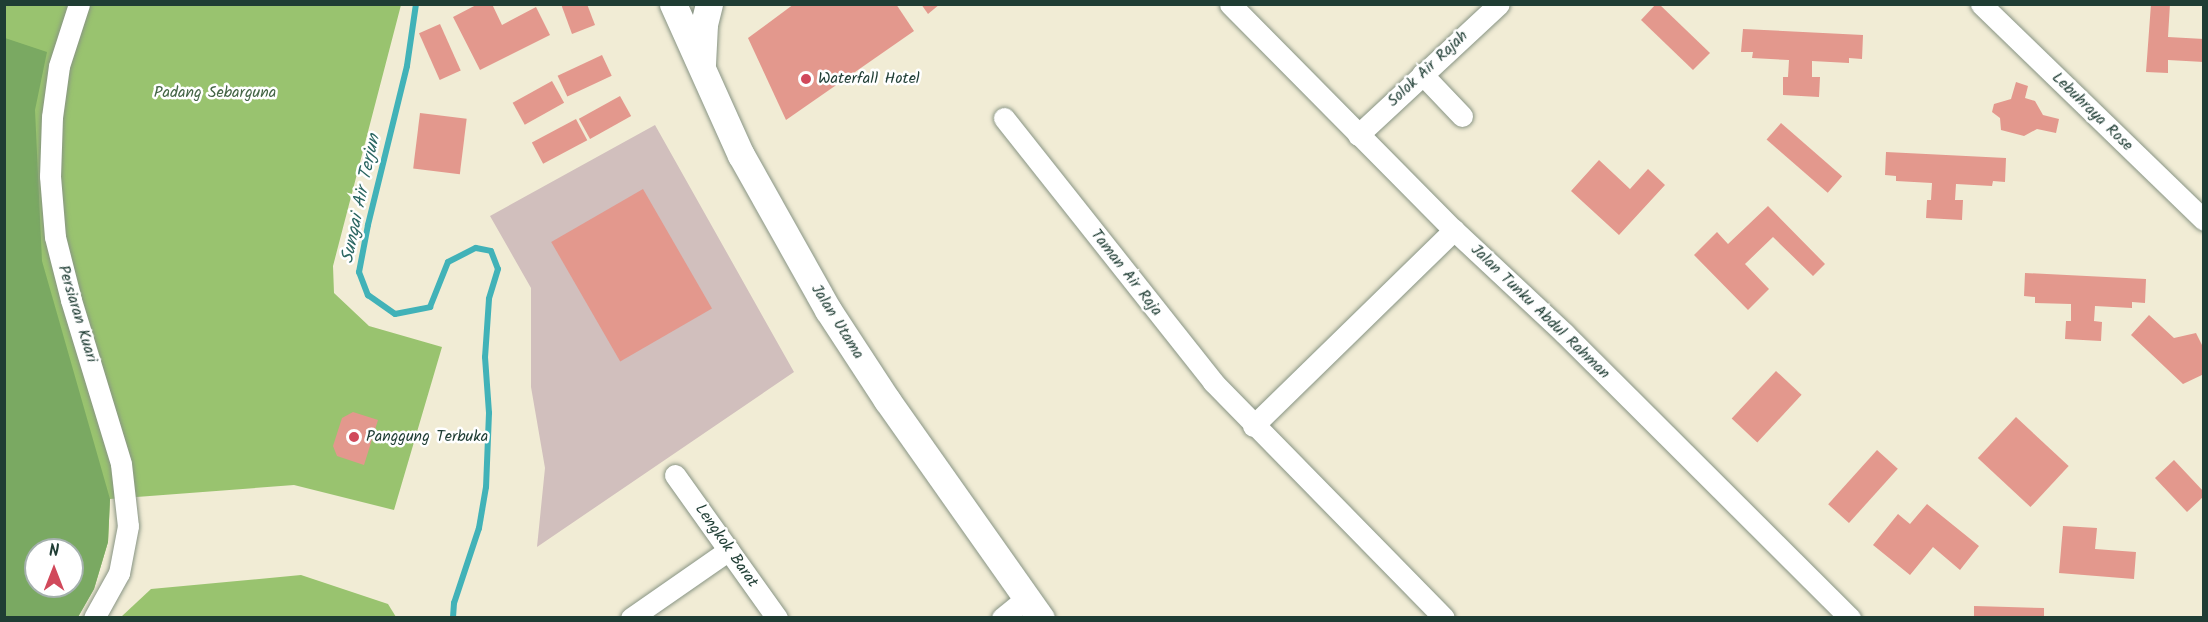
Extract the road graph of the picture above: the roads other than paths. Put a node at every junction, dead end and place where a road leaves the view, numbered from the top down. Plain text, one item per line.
1 (79, 4) edge
2 (673, 4) edge
3 (709, 4) edge
4 (1230, 4) edge
5 (1499, 4) edge
6 (1981, 4) edge
7 (701, 68) junction
8 (1422, 74) junction
9 (1462, 116) dead end
10 (1004, 118) dead end
11 (1358, 135) junction
12 (2204, 220) edge
13 (1454, 230) junction
14 (1253, 426) junction
15 (675, 475) dead end
16 (729, 550) junction
17 (1034, 608) edge
18 (94, 618) edge
19 (631, 618) edge
20 (777, 618) edge
21 (1002, 618) edge
22 (1444, 618) edge
23 (1850, 618) edge

1 - 18 street, Persiaran Kuari
2 - 7 main road, Jalan Utama
3 - 7 main road
4 - 11 street, Jalan Tunku Abdul Rahman
5 - 8 street, Solok Air Rajah
6 - 12 street, Lebuhraya Rose
7 - 17 main road, Jalan Utama
8 - 9 street
8 - 11 street, Solok Air Rajah
10 - 14 street, Taman Air Raja
11 - 13 street, Jalan Tunku Abdul Rahman
13 - 14 street
13 - 23 street, Jalan Tunku Abdul Rahman
14 - 22 street, Taman Air Raja
15 - 16 street, Lengkok Barat
16 - 19 street
16 - 20 street, Lengkok Barat
17 - 21 street

